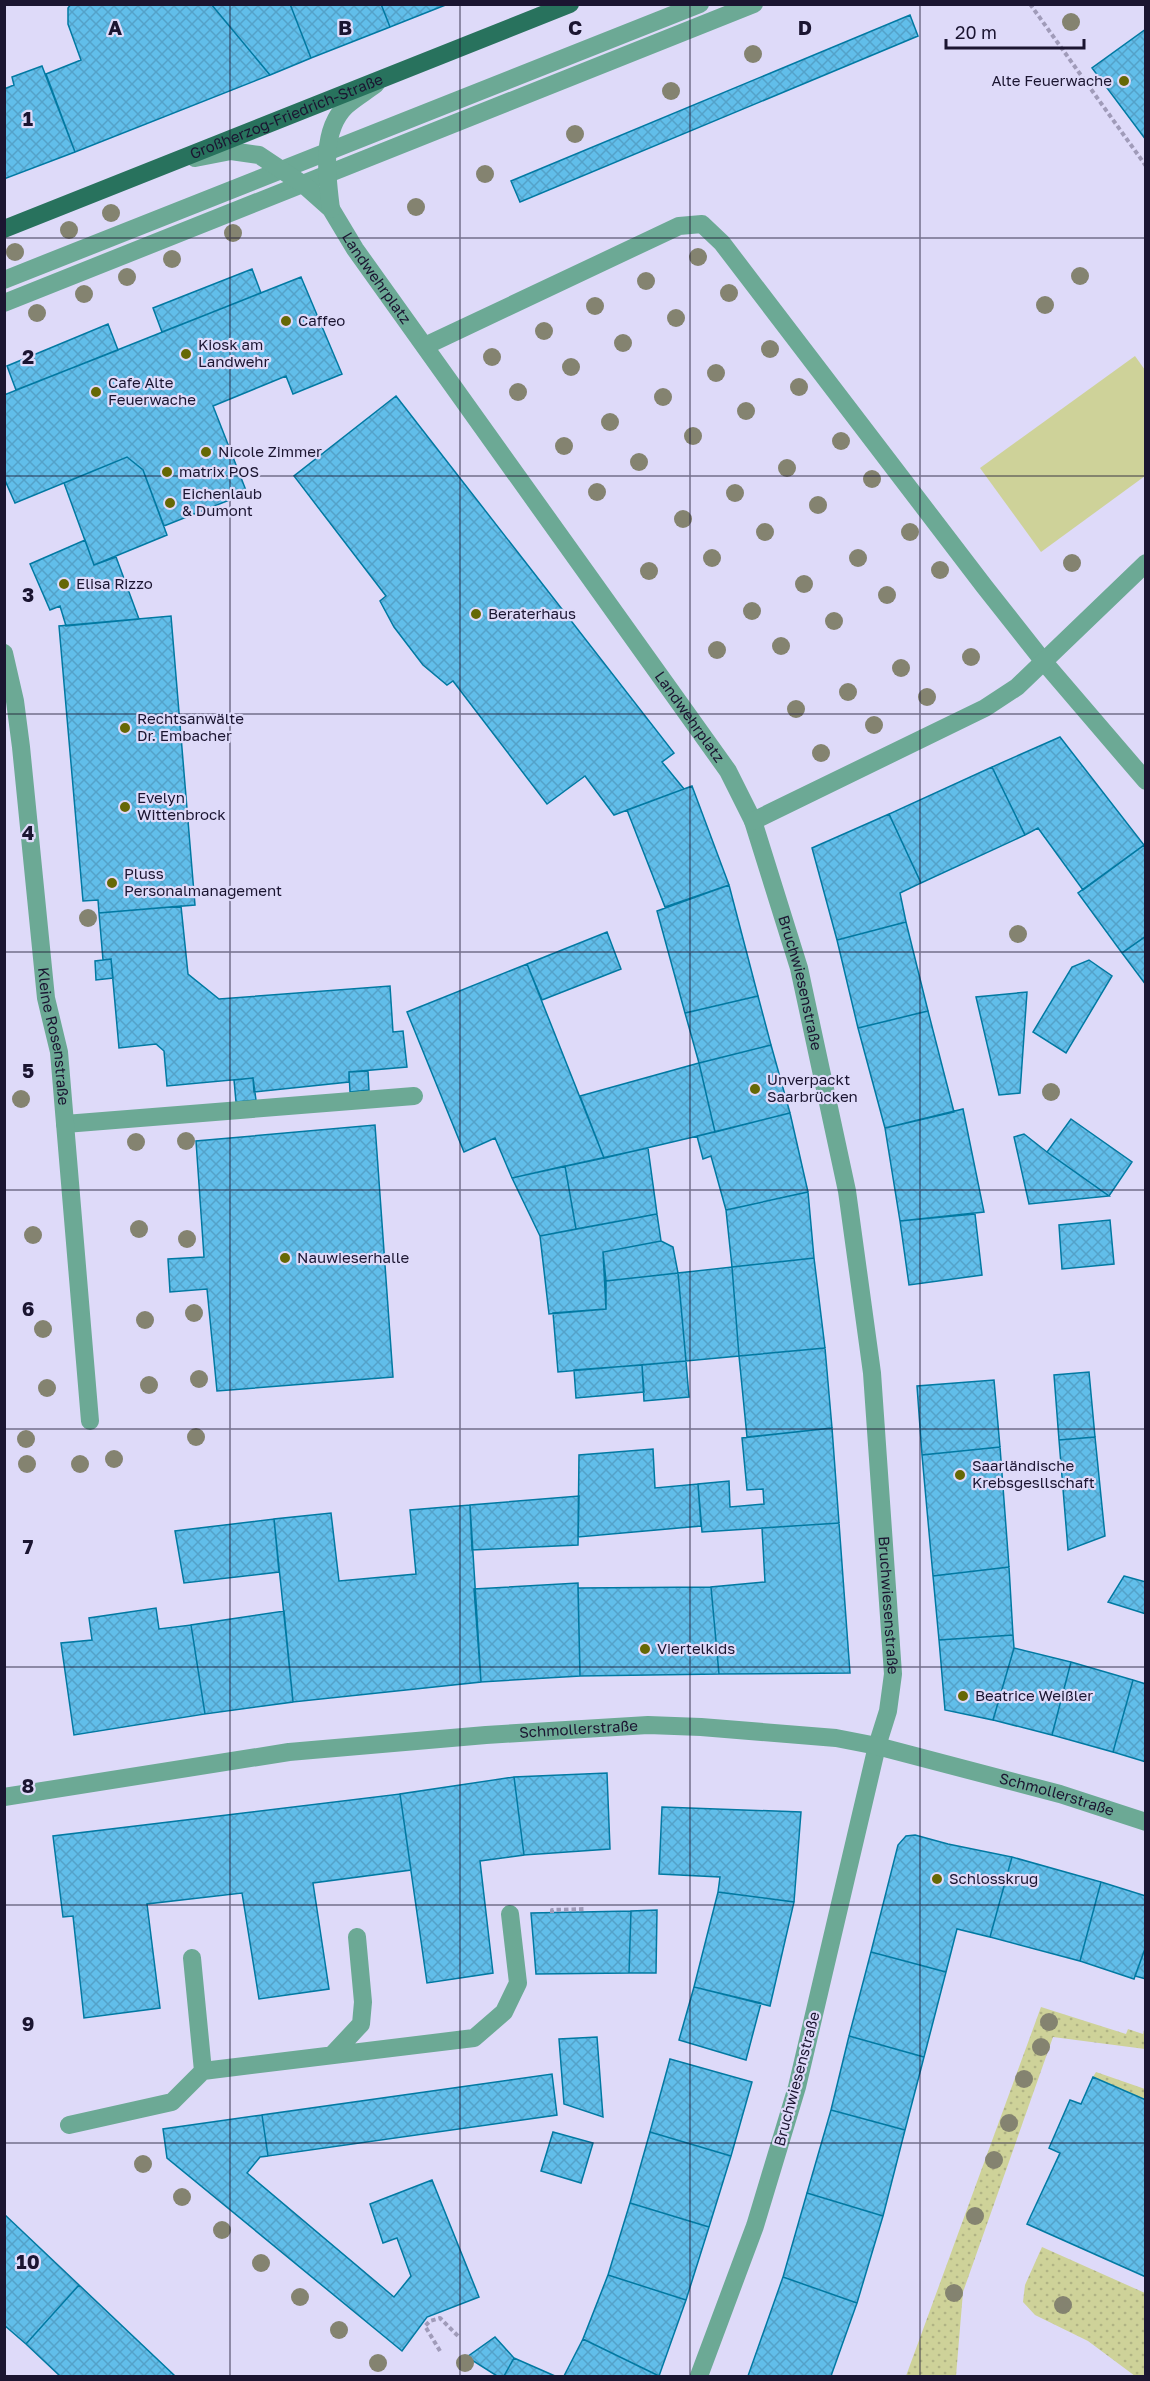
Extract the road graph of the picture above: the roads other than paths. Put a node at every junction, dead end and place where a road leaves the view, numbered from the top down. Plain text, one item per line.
1 (570, 4) edge
2 (700, 4) edge
3 (754, 4) edge
4 (386, 77) junction
5 (329, 153) junction
6 (176, 162) junction
7 (283, 170) junction
8 (327, 176) junction
9 (304, 185) junction
10 (331, 208) junction
11 (4, 230) edge
12 (4, 280) edge
13 (4, 303) edge
14 (425, 346) junction
15 (1146, 563) edge
16 (4, 653) edge
17 (1044, 662) junction
18 (1146, 781) edge
19 (753, 821) junction
20 (414, 1096) dead end
21 (65, 1124) junction
22 (90, 1421) dead end
23 (877, 1746) junction
24 (4, 1797) edge
25 (1146, 1822) edge
26 (510, 1914) dead end
27 (357, 1937) dead end
28 (192, 1958) dead end
29 (332, 2055) junction
30 (203, 2071) junction
31 (69, 2125) dead end
32 (699, 2376) edge

1 - 4 main road, Großherzog-Friedrich-Straße
2 - 5 street
3 - 8 street
4 - 5 street, Landwehrplatz
4 - 6 main road, Großherzog-Friedrich-Straße
5 - 7 street
5 - 8 street, Landwehrplatz
6 - 7 street, Landwehrplatz
6 - 11 main road, Großherzog-Friedrich-Straße
7 - 9 street, Landwehrplatz
7 - 12 street
8 - 9 street
8 - 10 street, Landwehrplatz
9 - 10 street, Landwehrplatz
9 - 13 street
10 - 14 street, Landwehrplatz
14 - 17 street
14 - 19 street, Landwehrplatz
15 - 17 street
16 - 21 street, Kleine Rosenstraße
17 - 18 street
17 - 19 street
19 - 23 street, Bruchwiesenstraße
20 - 21 street
21 - 22 street, Kleine Rosenstraße
23 - 24 street, Schmollerstraße
23 - 25 street, Schmollerstraße
23 - 32 street, Bruchwiesenstraße
26 - 29 street
27 - 29 street
28 - 30 street
29 - 30 street
30 - 31 street

